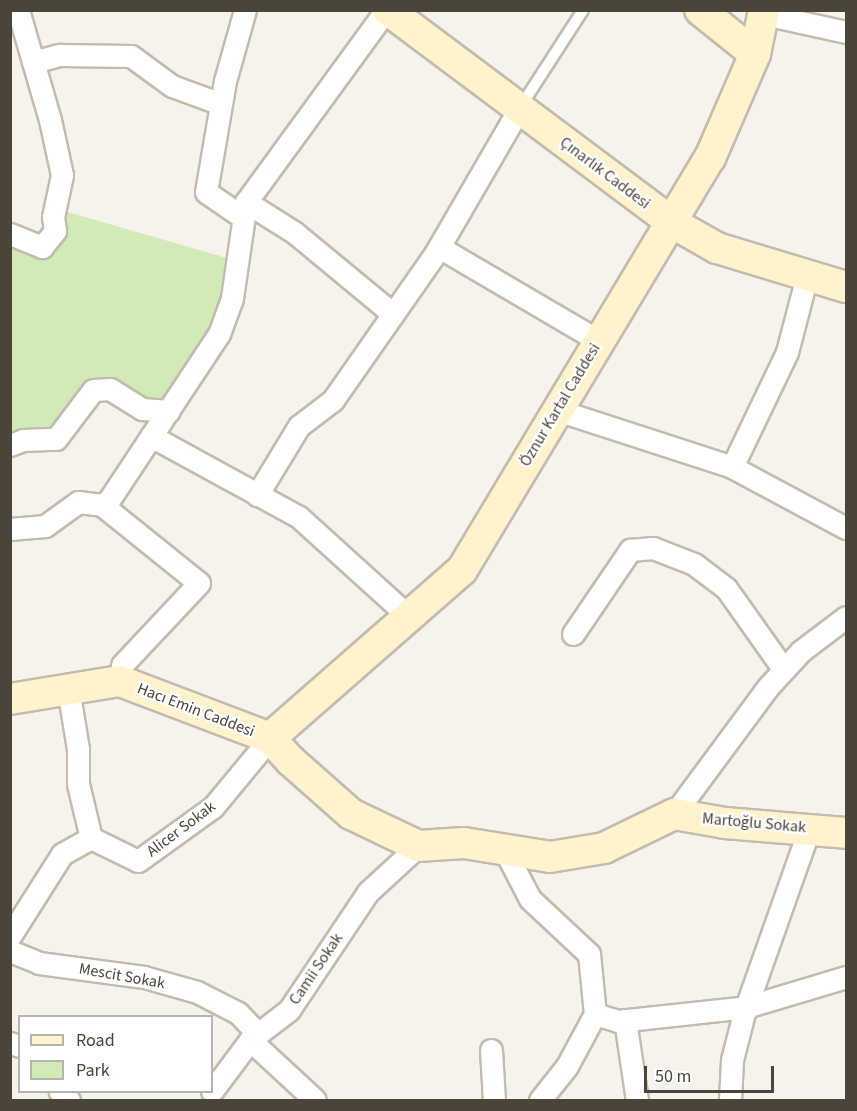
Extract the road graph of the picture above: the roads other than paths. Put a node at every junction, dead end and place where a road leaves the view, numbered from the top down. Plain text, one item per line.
1 (18, 10) edge
2 (245, 10) edge
3 (387, 10) edge
4 (583, 10) edge
5 (700, 10) edge
6 (764, 12) edge
7 (846, 32) edge
8 (755, 54) junction
9 (33, 62) junction
10 (221, 104) junction
11 (519, 109) junction
12 (243, 209) junction
13 (671, 222) junction
14 (10, 234) edge
15 (439, 247) junction
16 (807, 276) junction
17 (846, 287) edge
18 (393, 314) junction
19 (599, 341) junction
20 (557, 410) junction
21 (169, 411) junction
22 (151, 436) junction
23 (10, 445) edge
24 (732, 467) junction
25 (256, 495) junction
26 (102, 505) junction
27 (846, 528) edge
28 (10, 529) edge
29 (408, 616) junction
30 (846, 617) edge
31 (573, 634) dead end
32 (784, 670) junction
33 (120, 681) junction
34 (68, 688) junction
35 (10, 699) edge
36 (270, 738) junction
37 (674, 814) junction
38 (810, 827) junction
39 (846, 833) edge
40 (91, 838) junction
41 (418, 846) junction
42 (504, 849) junction
43 (10, 936) edge
44 (10, 951) edge
45 (846, 977) edge
46 (746, 1006) junction
47 (595, 1014) junction
48 (626, 1020) junction
49 (254, 1037) junction
50 (491, 1050) dead end
51 (213, 1088) edge
52 (315, 1101) edge
53 (494, 1101) edge
54 (540, 1101) edge
55 (638, 1101) edge
56 (730, 1101) edge

1 - 9 street
2 - 10 street
3 - 11 street, Çınarlık Caddesi
3 - 12 street
4 - 11 lane
5 - 8 street
6 - 7 street
6 - 8 street, Öznur Kartal Caddesi
8 - 13 street, Öznur Kartal Caddesi
9 - 10 street
9 - 14 street
10 - 12 street
11 - 13 street, Çınarlık Caddesi
11 - 15 street
12 - 18 street
12 - 21 street
13 - 16 street, Çınarlık Caddesi
13 - 19 street, Öznur Kartal Caddesi
15 - 18 street
15 - 19 street
16 - 17 street, Çınarlık Caddesi
16 - 24 street
18 - 25 street
19 - 20 street, Öznur Kartal Caddesi
20 - 24 street
20 - 29 street, Öznur Kartal Caddesi
21 - 22 street
21 - 23 street
22 - 25 street
22 - 26 street
24 - 27 street
25 - 29 street
26 - 28 street
26 - 33 street
29 - 36 street, Öznur Kartal Caddesi
30 - 32 street
31 - 32 street
32 - 37 street
33 - 34 street, Hacı Emin Caddesi
33 - 36 street, Hacı Emin Caddesi
34 - 35 street, Hacı Emin Caddesi
34 - 40 street
36 - 40 street, Alicer Sokak
36 - 41 street, Hacı Emin Caddesi
37 - 38 street, Martoğlu Sokak
37 - 42 street
38 - 39 street, Martoğlu Sokak
38 - 46 street
40 - 43 street
41 - 42 street
41 - 49 street, Camii Sokak
42 - 47 street
44 - 49 street, Mescit Sokak
45 - 46 street
46 - 48 street
46 - 56 street
47 - 48 street
47 - 54 street
48 - 55 street
49 - 51 street, Camii Sokak
49 - 52 street, Mescit Sokak
50 - 53 street

